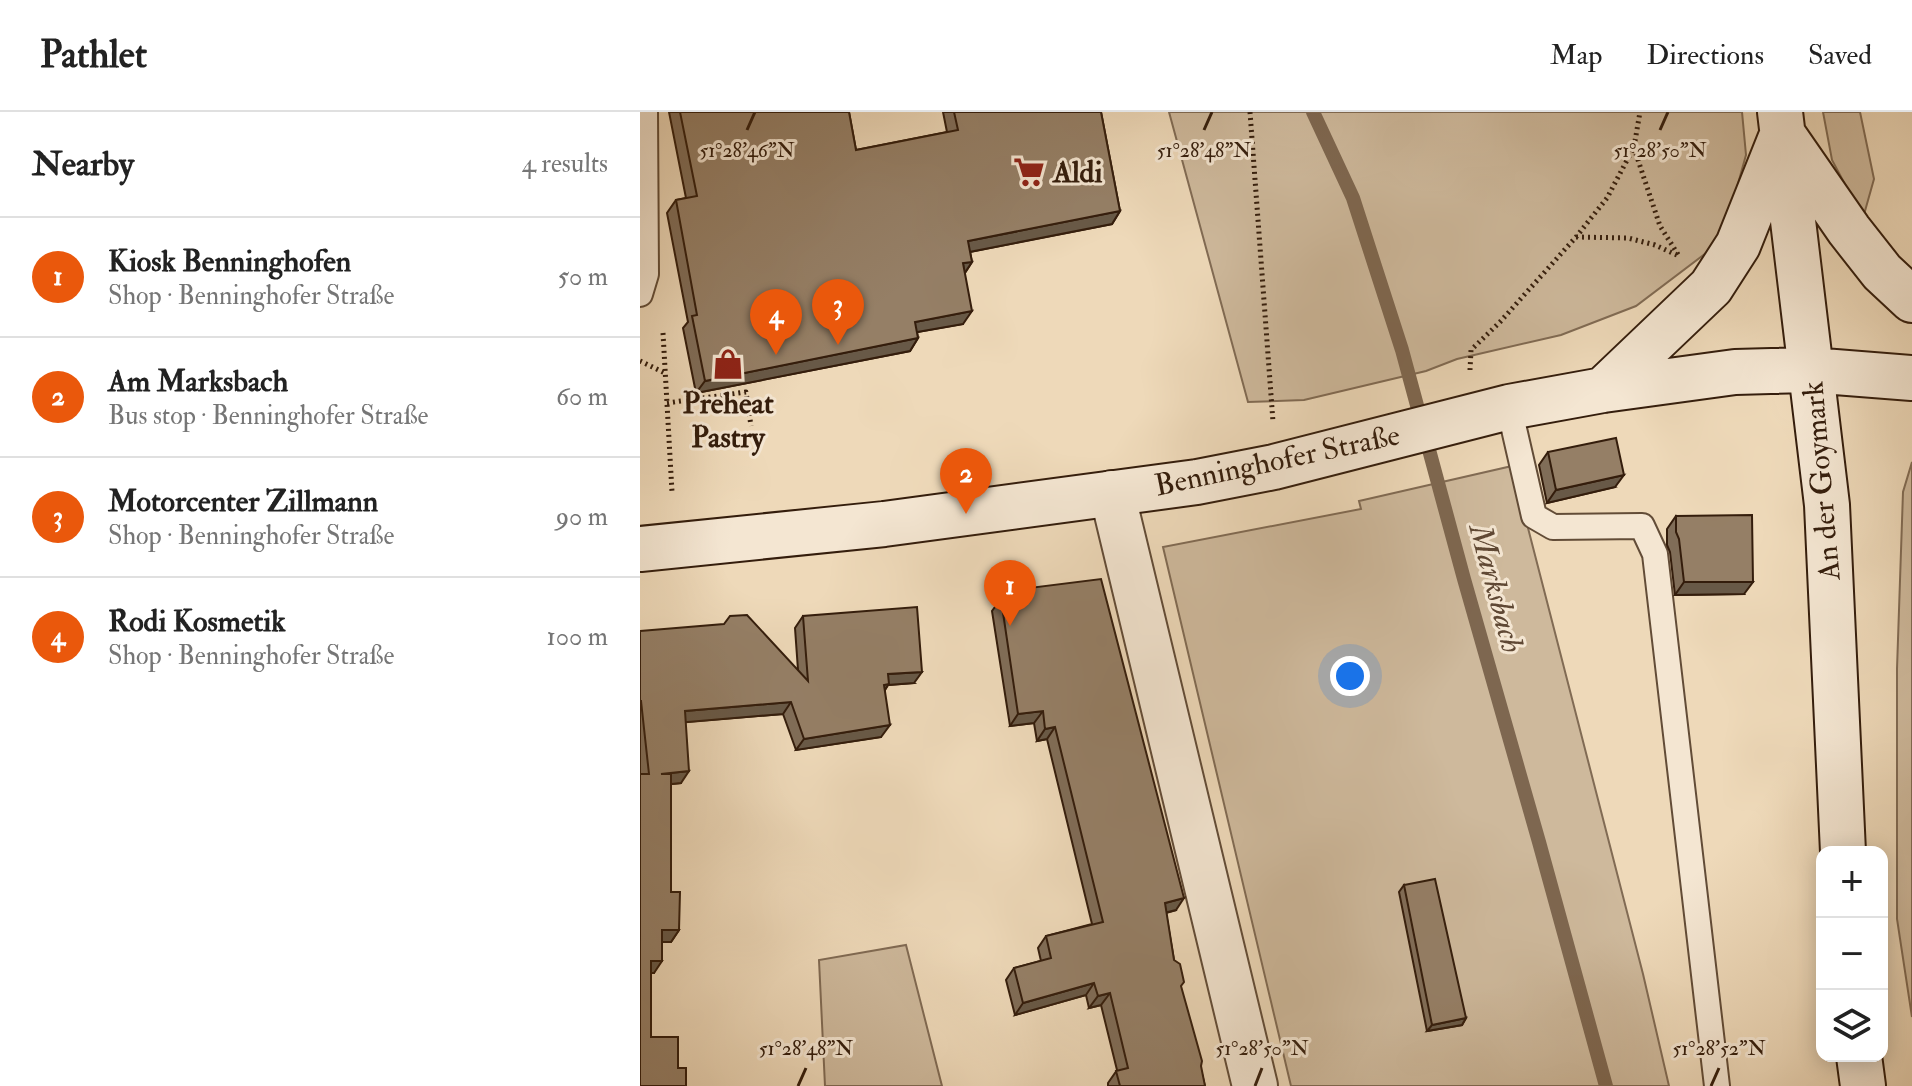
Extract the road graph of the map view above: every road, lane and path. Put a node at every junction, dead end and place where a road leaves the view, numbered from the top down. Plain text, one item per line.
1 (645, 112) edge
2 (1250, 112) edge
3 (1640, 112) edge
4 (1781, 123) edge
5 (1634, 147) junction
6 (1576, 237) junction
7 (1678, 255) junction
8 (1685, 263) dead end
9 (640, 294) edge
10 (1912, 300) edge
11 (663, 333) dead end
12 (640, 361) edge
13 (1470, 370) dead end
14 (1810, 370) junction
15 (665, 373) junction
16 (1912, 378) edge
17 (1603, 390) junction
18 (667, 403) junction
19 (1509, 407) junction
20 (1273, 410) dead end
21 (751, 426) dead end
22 (672, 492) dead end
23 (1112, 493) junction
24 (640, 549) edge
25 (1843, 846) edge
26 (1860, 1062) edge
27 (1255, 1086) edge
28 (1717, 1086) edge
29 (1863, 1086) edge

1 - 9 lane
2 - 20 path
3 - 5 path
4 - 10 main road
4 - 14 main road, An der Goymark
4 - 17 main road
5 - 6 path
5 - 7 path
6 - 7 path
6 - 13 path
7 - 8 path
11 - 15 path
12 - 15 path
14 - 16 main road, Benninghofer Straße
14 - 17 main road, Benninghofer Straße
14 - 25 main road, An der Goymark
15 - 18 path
17 - 19 main road, Benninghofer Straße
18 - 21 path
18 - 22 path
19 - 23 main road, Benninghofer Straße
19 - 28 lane
23 - 24 main road, Benninghofer Straße
23 - 27 main road
26 - 29 main road

